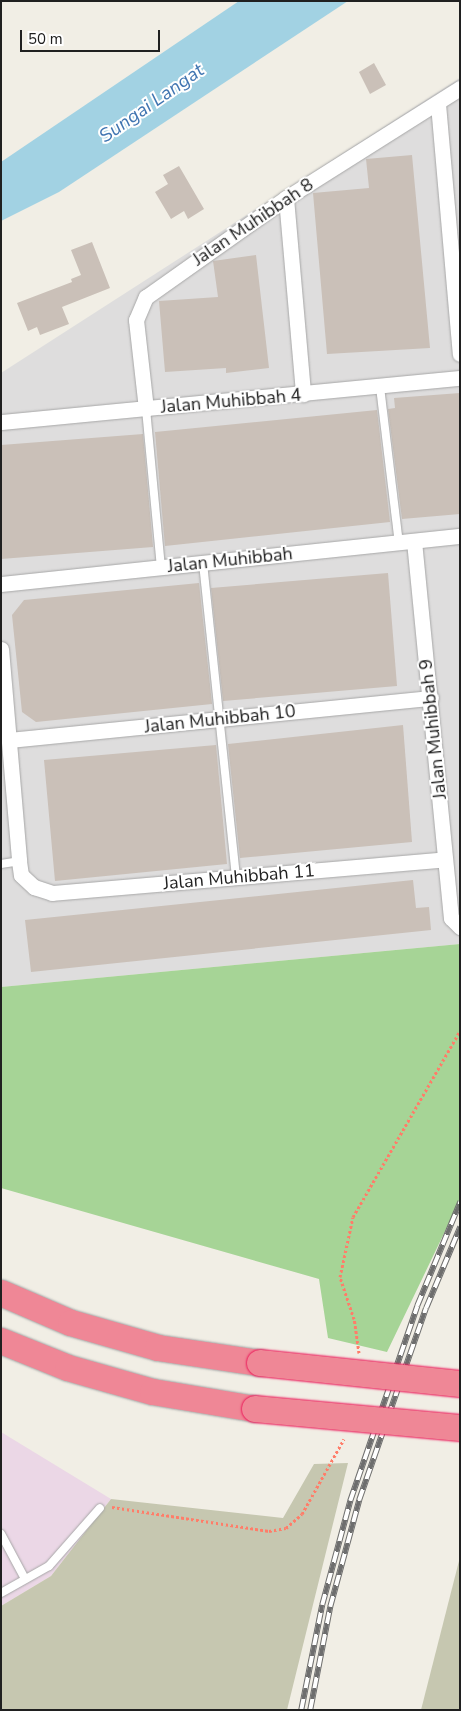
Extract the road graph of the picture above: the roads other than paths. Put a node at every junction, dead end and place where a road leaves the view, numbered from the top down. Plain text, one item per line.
1 (460, 88) edge
2 (438, 104) junction
3 (286, 198) junction
4 (460, 354) edge
5 (460, 378) edge
6 (380, 387) junction
7 (304, 394) junction
8 (146, 409) junction
9 (1, 422) edge
10 (460, 536) edge
11 (406, 542) junction
12 (203, 563) junction
13 (161, 567) junction
14 (1, 584) edge
15 (1, 649) edge
16 (431, 698) junction
17 (220, 719) junction
18 (9, 740) junction
19 (446, 859) junction
20 (19, 861) junction
21 (1, 864) edge
22 (236, 877) junction
23 (455, 922) edge
24 (1, 1293) edge
25 (1, 1341) edge
26 (460, 1384) edge
27 (460, 1428) edge
28 (100, 1508) road end
29 (1, 1534) edge
30 (25, 1579) junction
31 (1, 1593) edge

1 - 2 street, Jalan Muhibbah 8
2 - 3 street, Jalan Muhibbah 8
2 - 4 street
3 - 7 street
3 - 8 street, Jalan Muhibbah 8
5 - 6 street, Jalan Muhibbah 4
6 - 7 street, Jalan Muhibbah 4
6 - 11 lane
7 - 8 street, Jalan Muhibbah 4
8 - 9 street, Jalan Muhibbah 4
8 - 13 lane
10 - 11 street, Jalan Muhibbah
11 - 12 street, Jalan Muhibbah
11 - 16 street, Jalan Muhibbah 9
12 - 13 street, Jalan Muhibbah
12 - 17 lane
13 - 14 street, Jalan Muhibbah
15 - 18 street
16 - 17 street, Jalan Muhibbah 10
16 - 19 street, Jalan Muhibbah 9
17 - 18 street, Jalan Muhibbah 10
17 - 22 lane
18 - 20 street
19 - 22 street, Jalan Muhibbah 11
19 - 23 street, Jalan Muhibbah 9
20 - 21 lane
20 - 22 street, Jalan Muhibbah 11
24 - 26 highway, bridge
25 - 27 highway, bridge
28 - 30 lane
29 - 30 lane
30 - 31 lane

